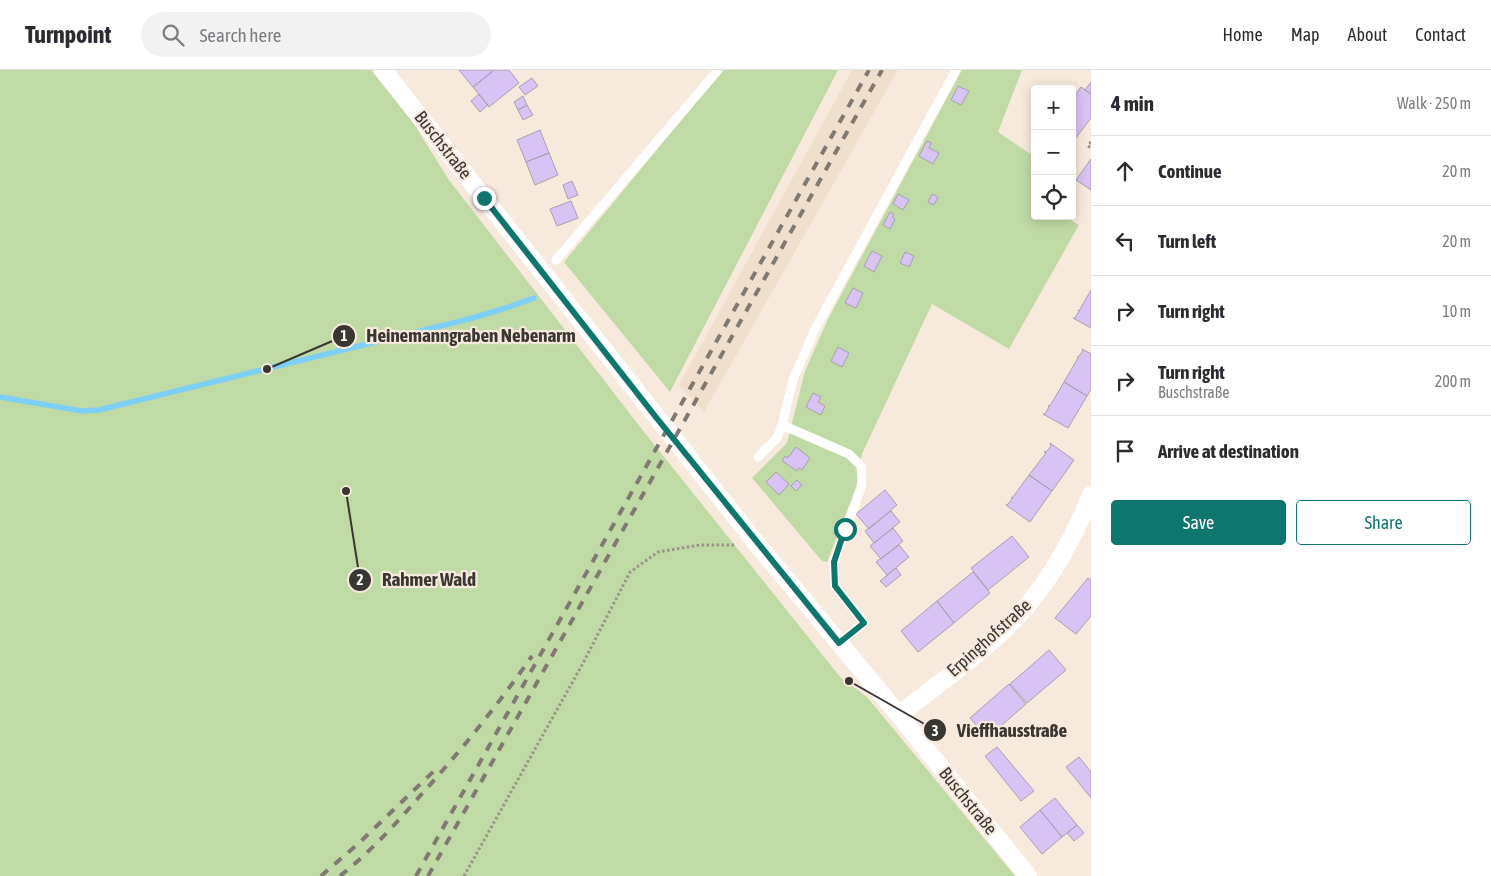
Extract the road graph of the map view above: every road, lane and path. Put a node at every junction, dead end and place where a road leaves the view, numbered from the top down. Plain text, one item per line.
1 (383, 70) edge
2 (718, 70) edge
3 (956, 70) edge
4 (1091, 142) edge
5 (1091, 148) edge
6 (556, 260) dead end
7 (782, 425) junction
8 (758, 457) dead end
9 (1091, 495) edge
10 (741, 545) dead end
11 (839, 643) junction
12 (899, 715) junction
13 (464, 876) edge
14 (1028, 876) edge

1 - 11 street, Buschstraße
2 - 6 lane
3 - 7 lane
4 - 5 path
7 - 8 lane
7 - 11 lane
9 - 12 street, Erpinghofstraße
10 - 13 path
11 - 12 street, Buschstraße
12 - 14 street, Buschstraße

